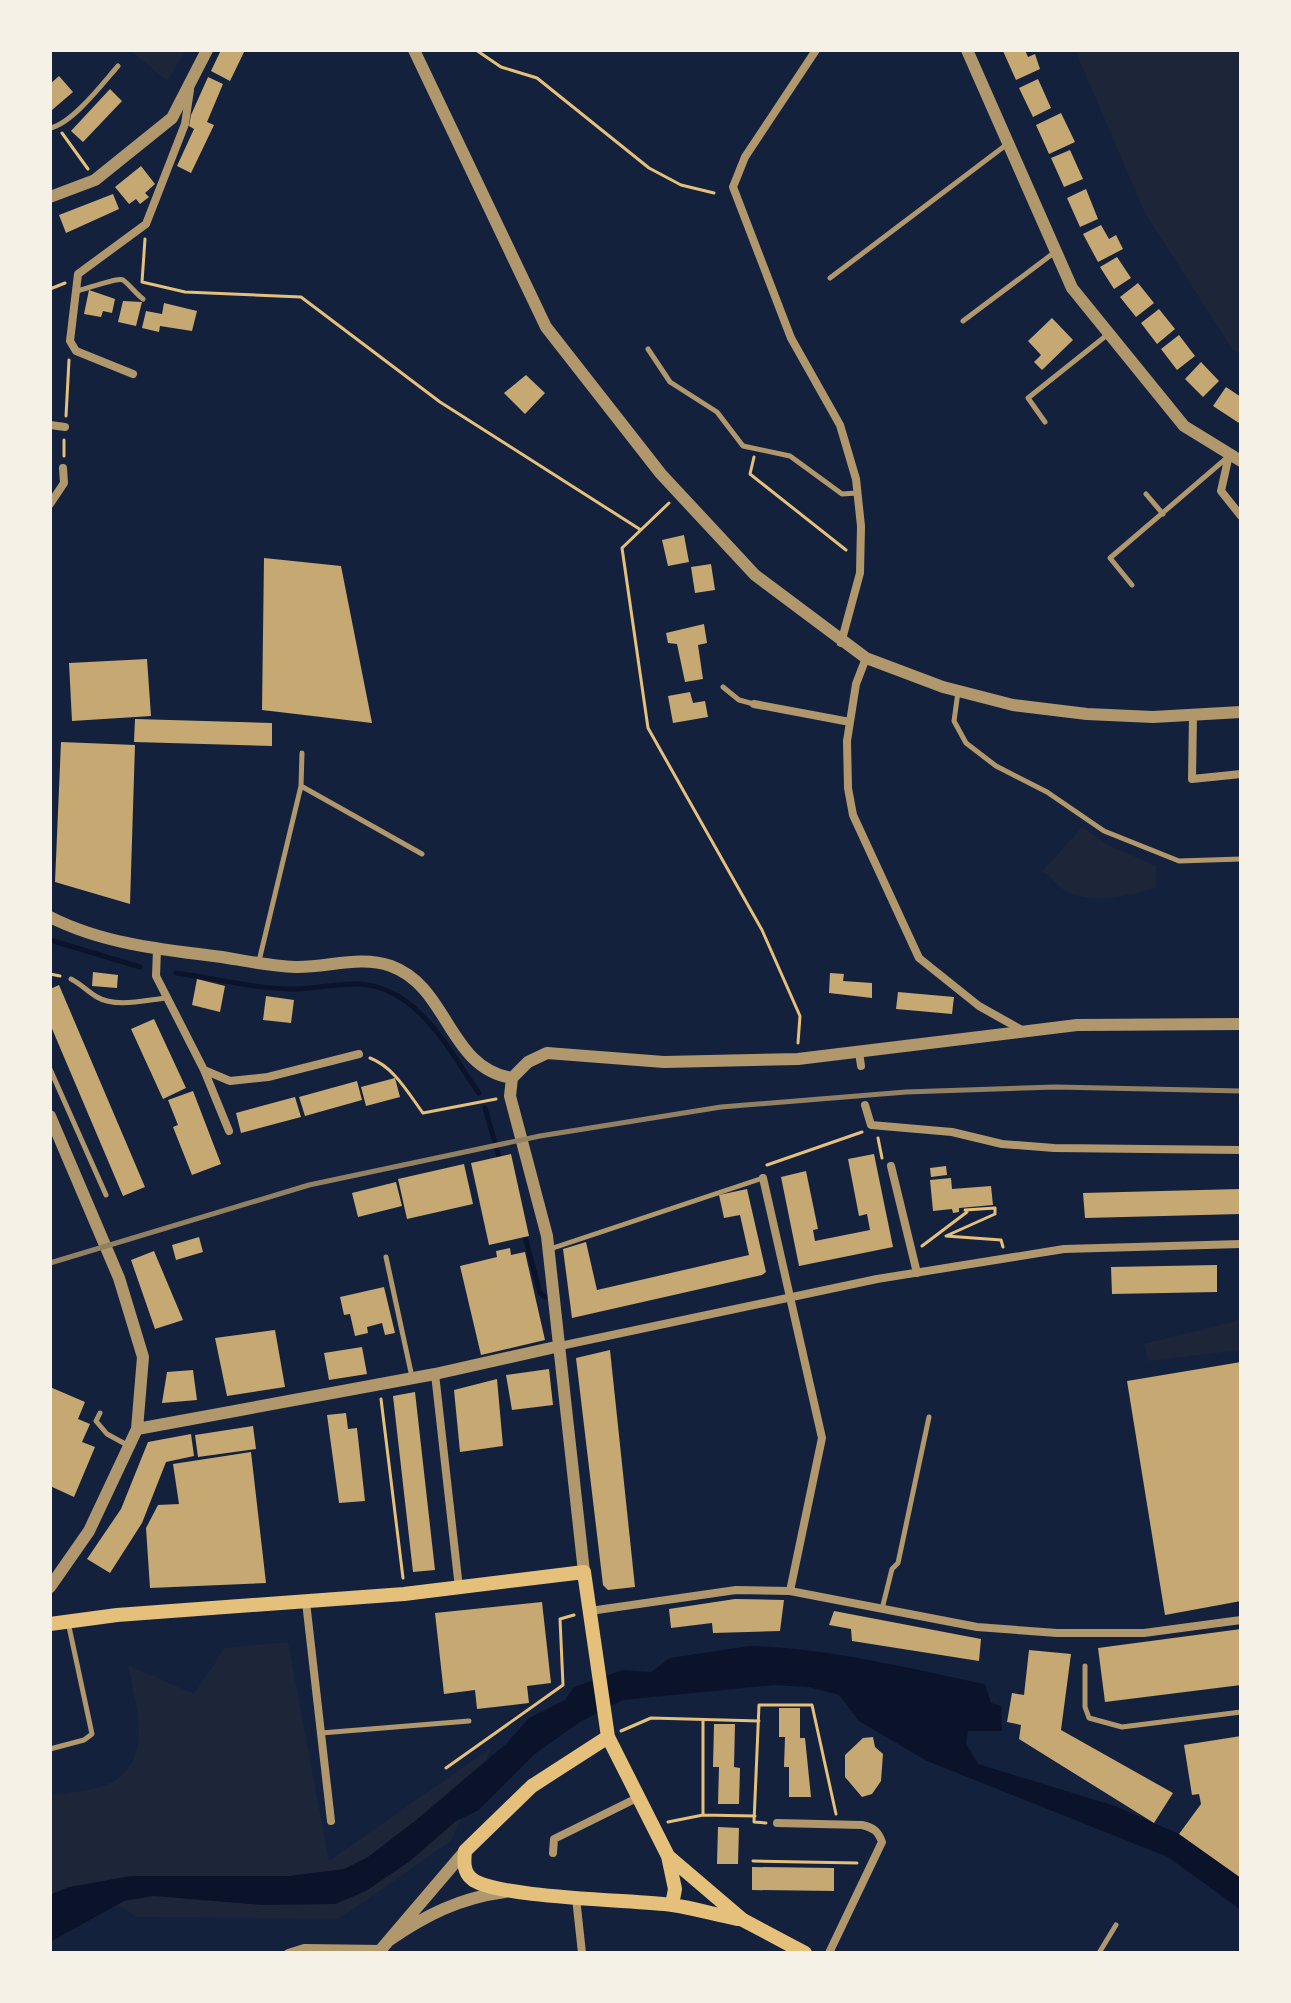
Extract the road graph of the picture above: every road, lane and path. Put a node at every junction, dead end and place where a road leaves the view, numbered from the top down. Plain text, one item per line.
1 (207, 50) edge
2 (414, 50) edge
3 (476, 50) edge
4 (816, 50) edge
5 (967, 50) edge
6 (118, 66) dead end
7 (192, 79) junction
8 (58, 127) junction
9 (50, 128) edge
10 (1006, 144) junction
11 (95, 180) junction
12 (714, 193) dead end
13 (50, 197) edge
14 (146, 224) junction
15 (1055, 251) junction
16 (830, 278) dead end
17 (76, 291) junction
18 (143, 299) dead end
19 (963, 321) dead end
20 (1108, 334) junction
21 (70, 341) junction
22 (648, 349) dead end
23 (133, 374) dead end
24 (1045, 422) dead end
25 (50, 425) edge
26 (65, 427) junction
27 (756, 450) junction
28 (1235, 458) edge
29 (63, 468) joint
30 (858, 493) junction
31 (679, 494) junction
32 (1146, 494) dead end
33 (50, 504) edge
34 (1163, 514) junction
35 (1241, 516) edge
36 (641, 530) junction
37 (860, 561) junction
38 (1132, 585) dead end
39 (841, 643) junction
40 (866, 658) junction
41 (723, 687) dead end
42 (958, 691) junction
43 (754, 704) joint
44 (1241, 712) edge
45 (1193, 715) junction
46 (850, 722) junction
47 (302, 753) dead end
48 (1241, 774) edge
49 (301, 786) junction
50 (422, 854) dead end
51 (1241, 859) edge
52 (50, 917) edge
53 (157, 949) junction
54 (259, 962) junction
55 (71, 979) dead end
56 (167, 998) junction
57 (1241, 1024) edge
58 (1020, 1029) junction
59 (859, 1052) junction
60 (359, 1054) joint
61 (798, 1059) junction
62 (861, 1066) dead end
63 (50, 1069) edge
64 (204, 1070) junction
65 (512, 1078) junction
66 (510, 1096) junction
67 (865, 1105) dead end
68 (50, 1116) edge
69 (876, 1126) junction
70 (229, 1131) dead end
71 (1241, 1150) edge
72 (891, 1166) joint
73 (763, 1178) joint
74 (106, 1195) dead end
75 (946, 1229) junction
76 (946, 1236) junction
77 (1241, 1244) edge
78 (549, 1250) junction
79 (911, 1250) junction
80 (386, 1257) dead end
81 (1005, 1258) junction
82 (917, 1273) junction
83 (790, 1299) junction
84 (560, 1346) junction
85 (435, 1374) junction
86 (412, 1378) junction
87 (380, 1383) junction
88 (100, 1413) dead end
89 (929, 1417) dead end
90 (137, 1429) junction
91 (130, 1446) junction
92 (584, 1572) junction
93 (50, 1587) edge
94 (459, 1589) junction
95 (790, 1591) junction
96 (404, 1594) junction
97 (306, 1602) junction
98 (882, 1610) junction
99 (590, 1611) junction
100 (1241, 1620) edge
101 (68, 1621) junction
102 (50, 1624) edge
103 (1085, 1666) dead end
104 (1241, 1712) edge
105 (703, 1720) junction
106 (469, 1721) dead end
107 (759, 1721) junction
108 (321, 1733) junction
109 (607, 1733) junction
110 (50, 1749) edge
111 (446, 1768) dead end
112 (637, 1798) junction
113 (703, 1815) junction
114 (755, 1816) junction
115 (331, 1821) dead end
116 (777, 1823) joint
117 (836, 1825) junction
118 (654, 1830) junction
119 (465, 1851) junction
120 (553, 1853) dead end
121 (668, 1856) junction
122 (753, 1861) dead end
123 (870, 1868) junction
124 (519, 1891) junction
125 (576, 1897) junction
126 (672, 1905) junction
127 (743, 1920) junction
128 (1116, 1925) dead end
129 (383, 1948) edge
130 (288, 1953) edge
131 (582, 1953) edge
132 (805, 1953) edge
133 (829, 1953) edge
134 (1099, 1953) edge

1 - 7 street
2 - 31 street
3 - 12 path
4 - 30 street
5 - 10 street
6 - 8 lane
7 - 11 street
7 - 14 street
8 - 9 lane
8 - 11 path
10 - 15 street
10 - 16 lane
11 - 13 street
14 - 17 street
14 - 36 path
15 - 19 lane
15 - 20 street
17 - 18 lane
17 - 21 street
20 - 24 lane
20 - 28 street
21 - 23 street
21 - 26 path
22 - 27 lane
25 - 26 street
26 - 29 path
27 - 30 lane
27 - 37 path
28 - 34 lane
28 - 35 street
29 - 33 street
30 - 37 street
31 - 36 path
31 - 39 street
32 - 34 lane
34 - 38 lane
36 - 61 path
37 - 39 street
39 - 40 street
40 - 42 street
40 - 46 street
41 - 43 lane
42 - 45 street
42 - 51 lane
43 - 46 street
44 - 45 street
45 - 48 street
46 - 58 street
47 - 49 lane
49 - 50 lane
49 - 54 lane
52 - 53 street
53 - 54 street
53 - 56 street
54 - 65 street
55 - 56 lane
56 - 64 street
57 - 58 street
58 - 59 street
59 - 61 street
59 - 62 street
60 - 64 street
60 - 66 path
61 - 65 street
63 - 74 lane
64 - 70 street
65 - 66 street
66 - 78 street
67 - 69 street
68 - 90 street
69 - 71 street
69 - 72 path
72 - 79 street
73 - 78 lane
73 - 83 street
75 - 76 path
75 - 76 path
75 - 79 path
76 - 81 path
77 - 81 street
78 - 84 street
79 - 82 street
80 - 86 lane
81 - 82 street
82 - 83 street
83 - 84 street
83 - 95 street
84 - 85 street
84 - 92 street
85 - 86 street
85 - 94 street
86 - 87 street
87 - 90 street
87 - 96 path
88 - 91 lane
89 - 98 lane
90 - 91 street
91 - 93 street
92 - 94 main road
92 - 99 main road
94 - 96 main road
95 - 98 street
95 - 99 street
96 - 97 main road
97 - 101 main road
97 - 108 street
98 - 100 street
99 - 109 main road
99 - 111 path
101 - 102 main road
101 - 110 lane
103 - 104 lane
105 - 107 path
105 - 109 path
105 - 113 path
106 - 108 lane
107 - 114 path
107 - 117 path
108 - 115 street
109 - 112 main road
109 - 119 main road
112 - 118 main road
112 - 120 street
113 - 114 path
113 - 118 path
114 - 116 path
116 - 117 street
117 - 123 street
118 - 121 main road
119 - 124 main road
119 - 129 street
121 - 126 main road
121 - 127 main road
122 - 123 path
123 - 133 street
124 - 125 main road
124 - 129 street
125 - 126 main road
125 - 131 street
126 - 127 main road
127 - 132 main road
128 - 134 lane
129 - 130 street

